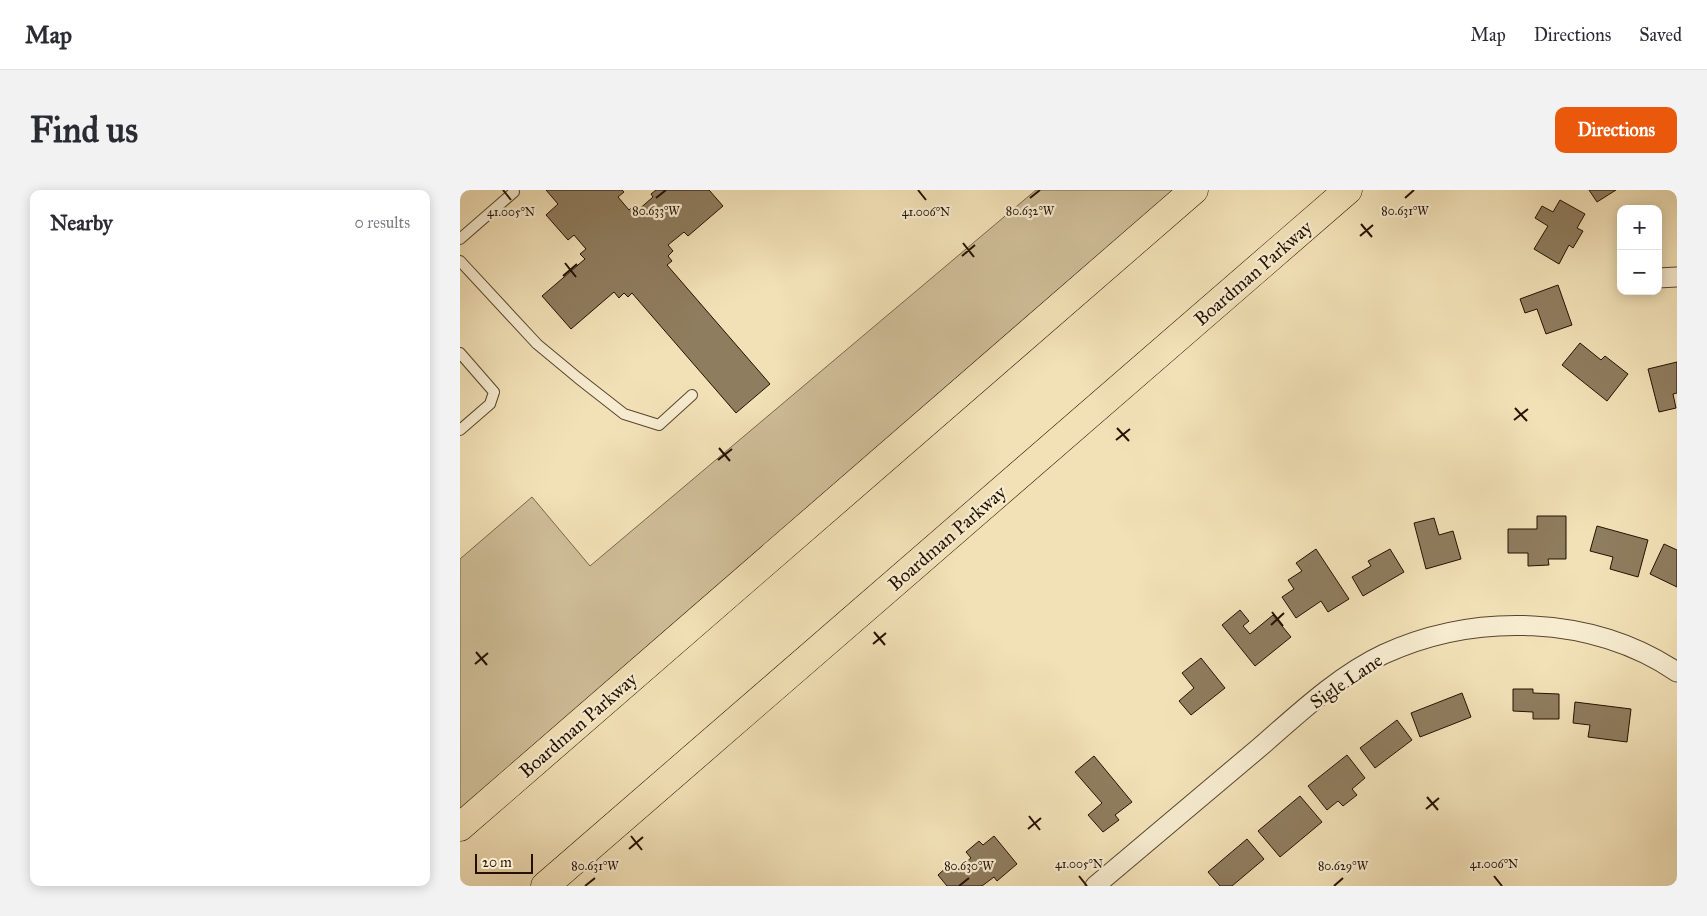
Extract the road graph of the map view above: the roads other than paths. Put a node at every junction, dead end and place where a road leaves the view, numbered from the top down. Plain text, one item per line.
1 (1194, 190) edge
2 (1348, 190) edge
3 (514, 192) dead end
4 (460, 239) edge
5 (460, 262) edge
6 (1677, 277) edge
7 (1662, 278) edge
8 (460, 354) edge
9 (692, 395) dead end
10 (460, 430) edge
11 (1677, 672) edge
12 (460, 827) edge
13 (545, 886) edge
14 (1096, 886) edge

1 - 12 highway, Boardman Parkway
2 - 13 highway, Boardman Parkway
3 - 4 lane
5 - 9 lane
6 - 7 street
8 - 10 lane
11 - 14 street, Sigle Lane

